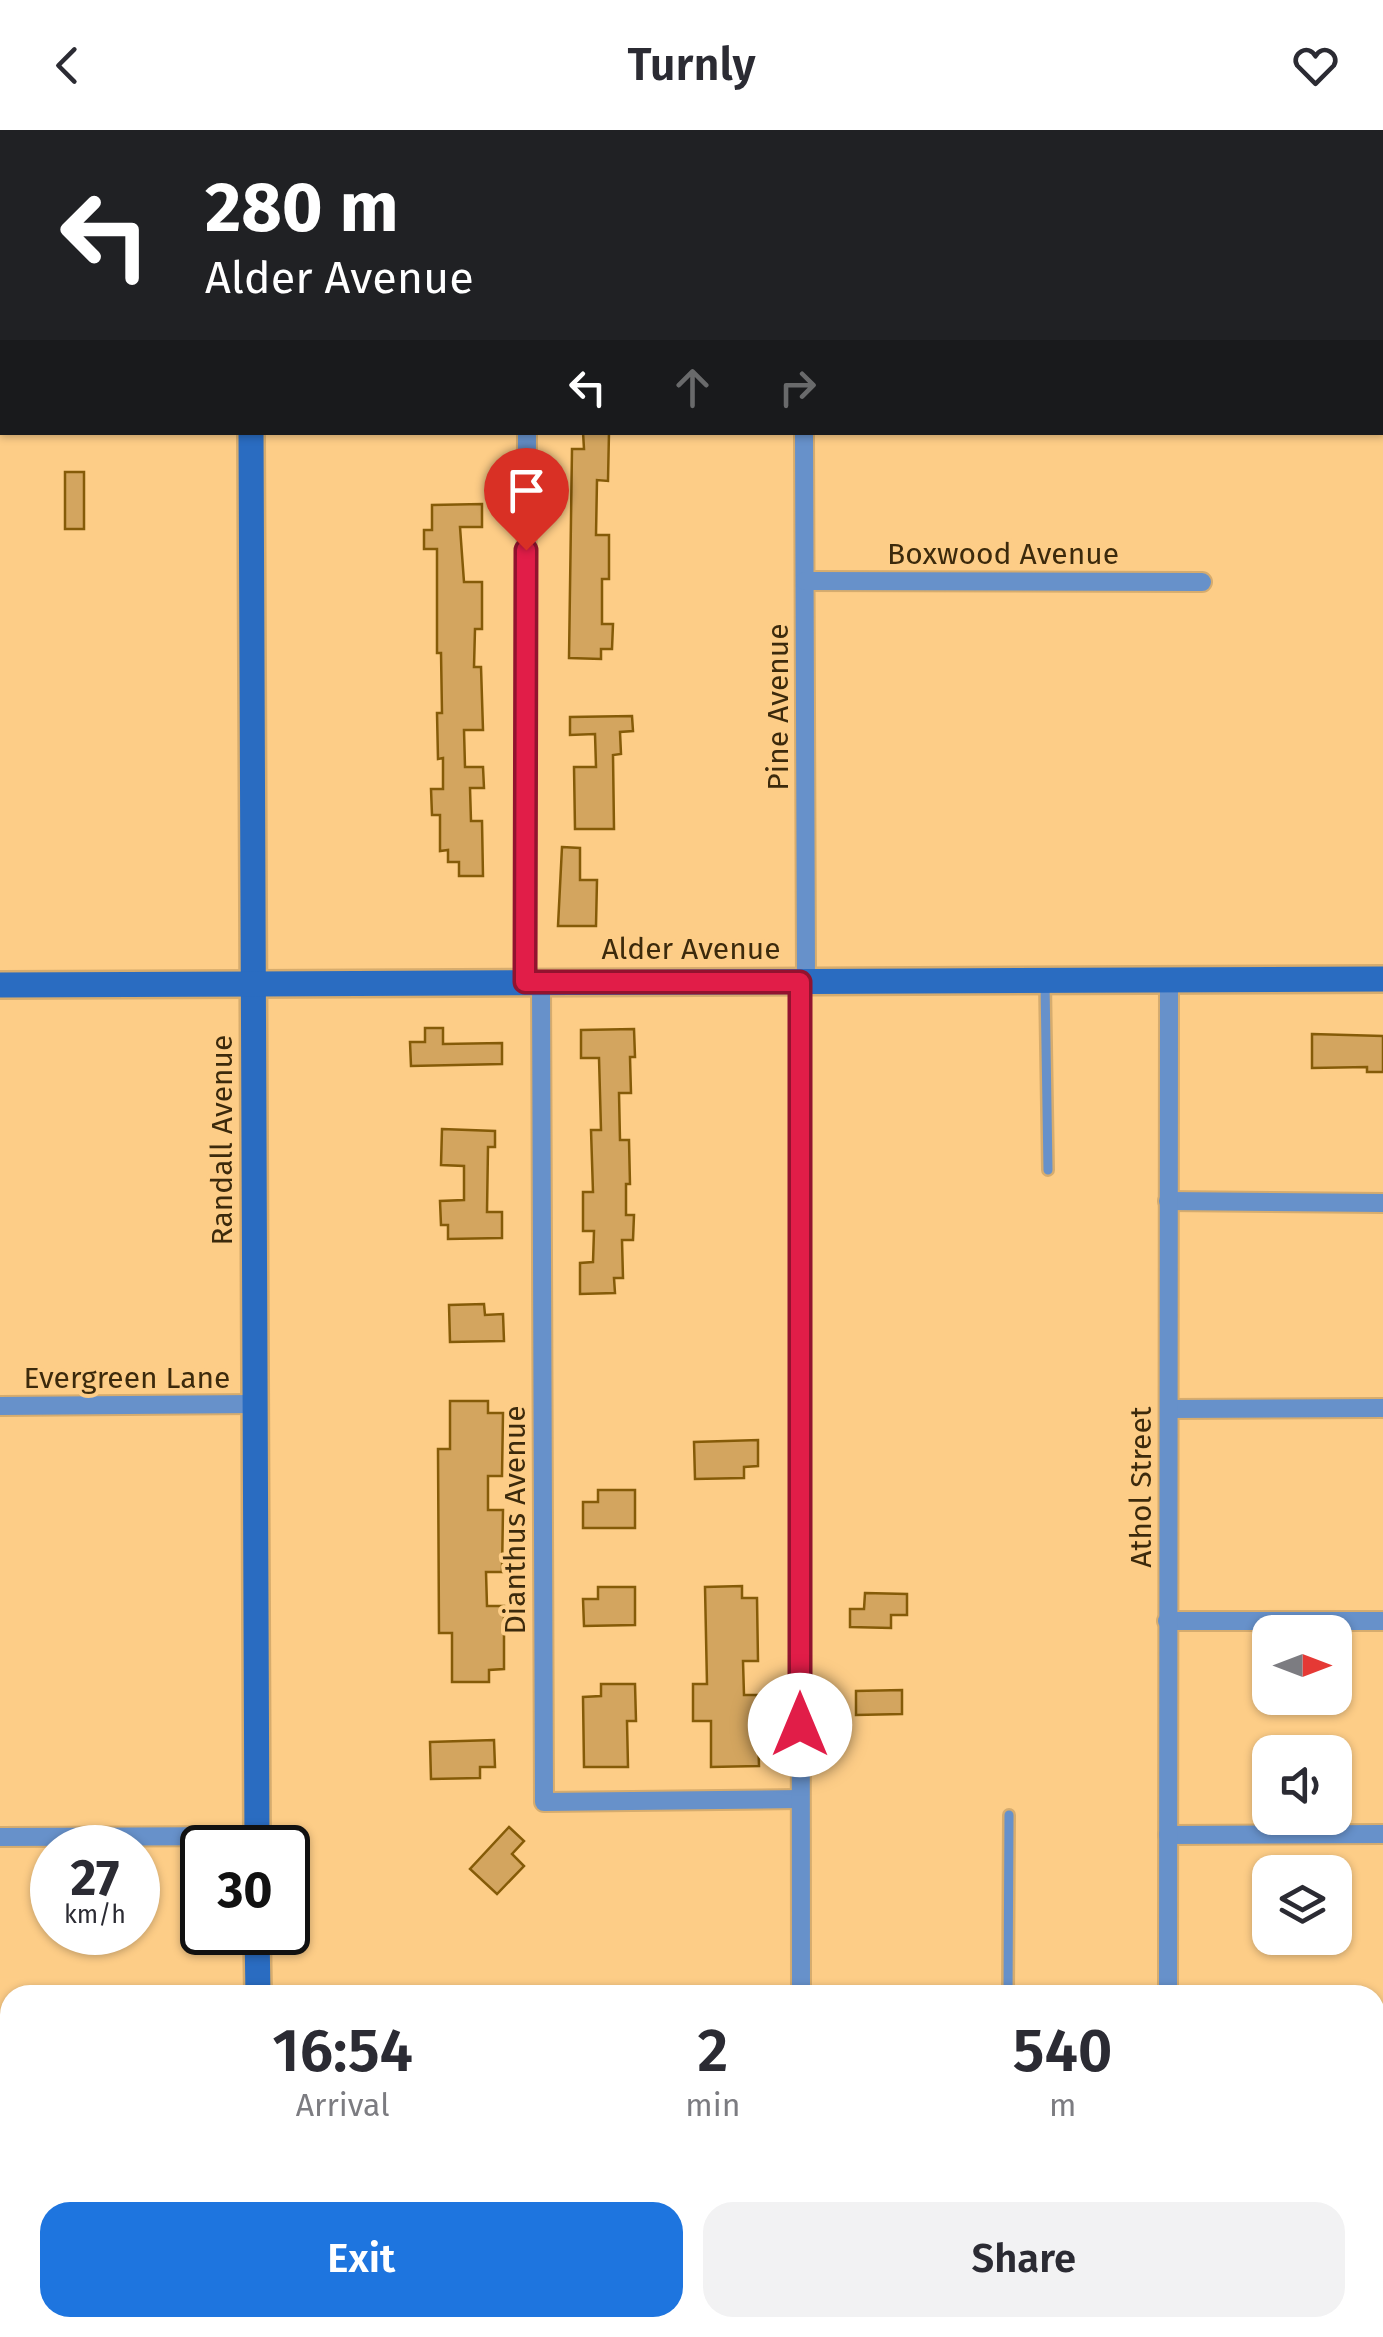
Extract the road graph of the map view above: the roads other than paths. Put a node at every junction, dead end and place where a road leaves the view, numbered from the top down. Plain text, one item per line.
1 (250, 435) edge
2 (527, 435) edge
3 (804, 435) edge
4 (804, 581) junction
5 (1202, 582) dead end
6 (1383, 979) edge
7 (1046, 980) junction
8 (1169, 980) junction
9 (533, 982) junction
10 (803, 982) junction
11 (254, 984) junction
12 (0, 985) edge
13 (1048, 1170) dead end
14 (1168, 1201) junction
15 (1383, 1203) edge
16 (254, 1404) junction
17 (0, 1406) edge
18 (1383, 1408) edge
19 (1168, 1409) junction
20 (1383, 1621) edge
21 (1168, 1622) junction
22 (800, 1799) junction
23 (1009, 1815) dead end
24 (257, 1825) edge
25 (1383, 1834) edge
26 (1168, 1835) junction
27 (0, 1838) edge
28 (180, 1841) edge
29 (258, 1955) edge
30 (258, 1985) edge
31 (801, 1985) edge
32 (1008, 1985) edge
33 (1168, 1985) edge

1 - 11 street, Randall Avenue
2 - 9 street
3 - 4 street, Pine Avenue
4 - 5 street, Boxwood Avenue
4 - 10 street, Pine Avenue
6 - 8 street, Alder Avenue
7 - 8 street, Alder Avenue
7 - 10 street, Alder Avenue
7 - 13 lane
8 - 14 street, Athol Street
9 - 10 street, Alder Avenue
9 - 11 street, Alder Avenue
9 - 22 street, Dianthus Avenue
10 - 22 street, Pine Avenue
11 - 12 street, Alder Avenue
11 - 16 street, Randall Avenue
14 - 15 street
14 - 19 street, Athol Street
16 - 17 street, Evergreen Lane
16 - 24 street, Randall Avenue
18 - 19 street
19 - 21 street, Athol Street
20 - 21 street
21 - 26 street, Athol Street
22 - 31 street, Pine Avenue
23 - 32 lane
25 - 26 street
26 - 33 street, Athol Street
27 - 28 street
29 - 30 street

